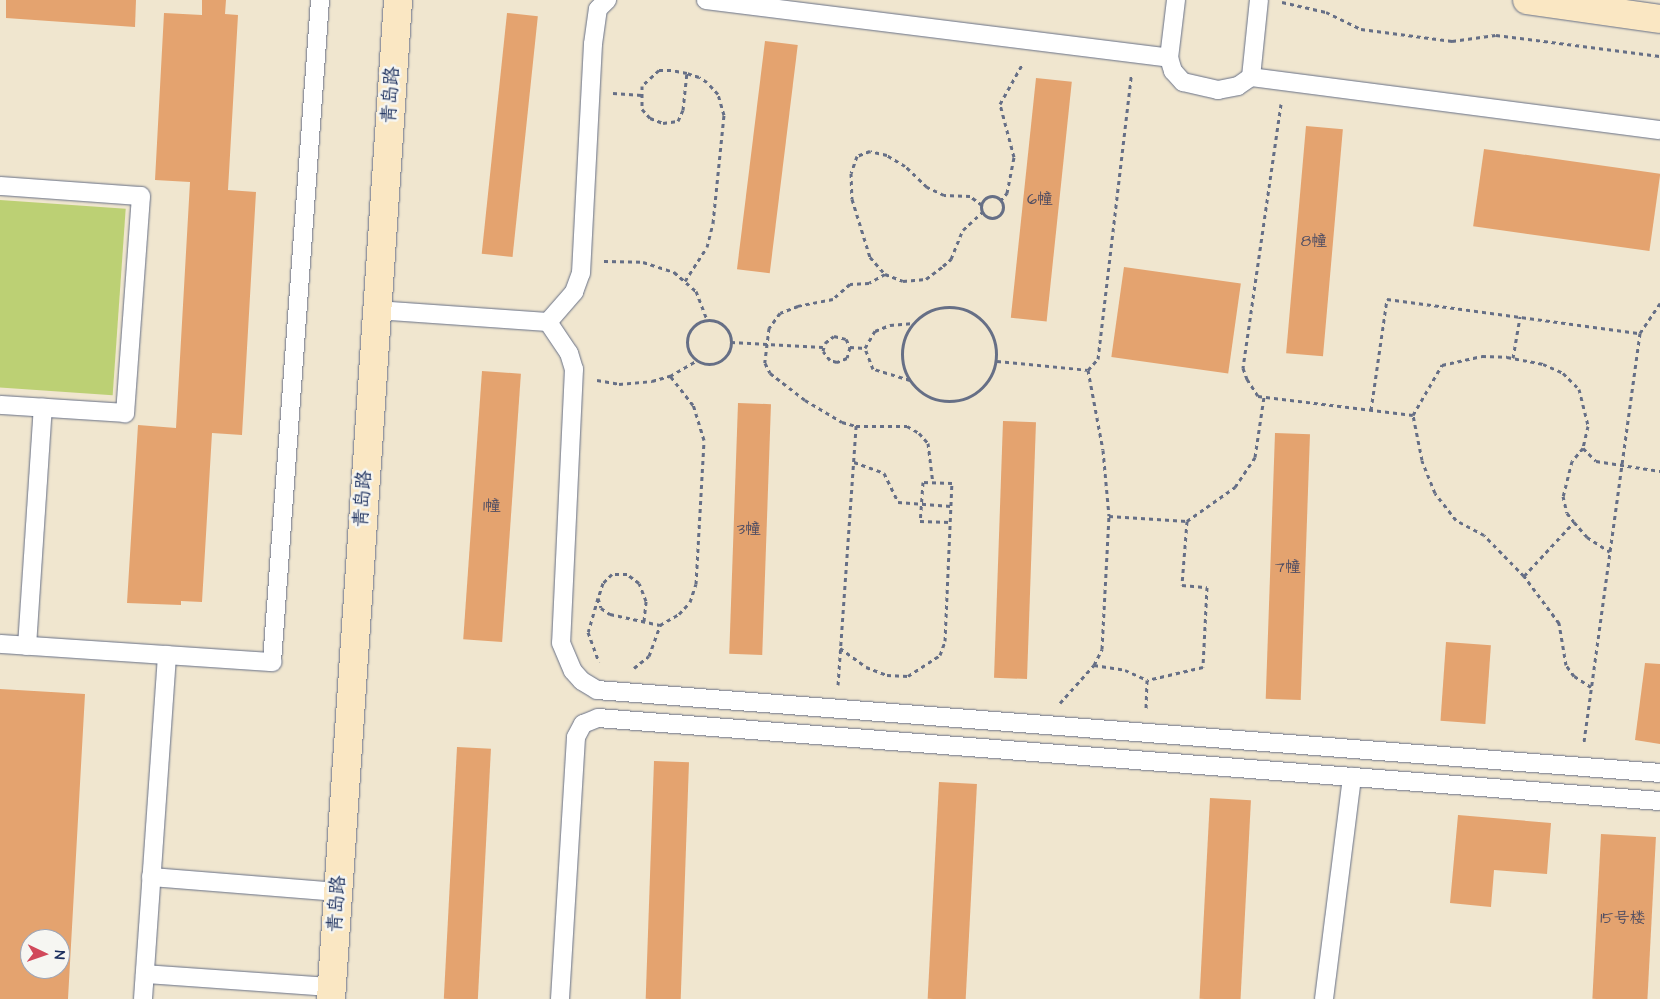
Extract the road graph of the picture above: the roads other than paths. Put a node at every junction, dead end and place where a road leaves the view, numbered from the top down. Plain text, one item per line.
1 (320, 0) edge
2 (398, 0) edge
3 (607, 0) edge
4 (706, 0) edge
5 (1176, 0) edge
6 (1527, 0) edge
7 (1267, 1) edge
8 (1660, 19) edge
9 (1169, 58) junction
10 (1251, 77) junction
11 (1660, 130) edge
12 (0, 186) edge
13 (376, 310) junction
14 (548, 322) junction
15 (0, 405) edge
16 (43, 408) junction
17 (0, 644) edge
18 (27, 646) junction
19 (166, 655) junction
20 (1660, 773) edge
21 (1352, 777) junction
22 (1660, 801) edge
23 (152, 877) junction
24 (338, 892) junction
25 (145, 974) junction
26 (331, 993) edge
27 (143, 999) edge
28 (560, 999) edge
29 (1324, 999) edge

1 - 19 lane
2 - 13 street, 青岛路
3 - 14 lane
4 - 9 lane
5 - 9 lane
6 - 8 street
7 - 10 lane
9 - 10 lane
10 - 11 lane
12 - 16 lane
13 - 14 lane
13 - 24 street, 青岛路
14 - 20 lane
15 - 16 lane
16 - 18 lane
17 - 18 lane
18 - 19 lane
19 - 23 lane
21 - 22 lane
21 - 28 lane
21 - 29 lane
23 - 24 lane
23 - 25 lane
24 - 26 street, 青岛路
25 - 26 lane
25 - 27 lane

